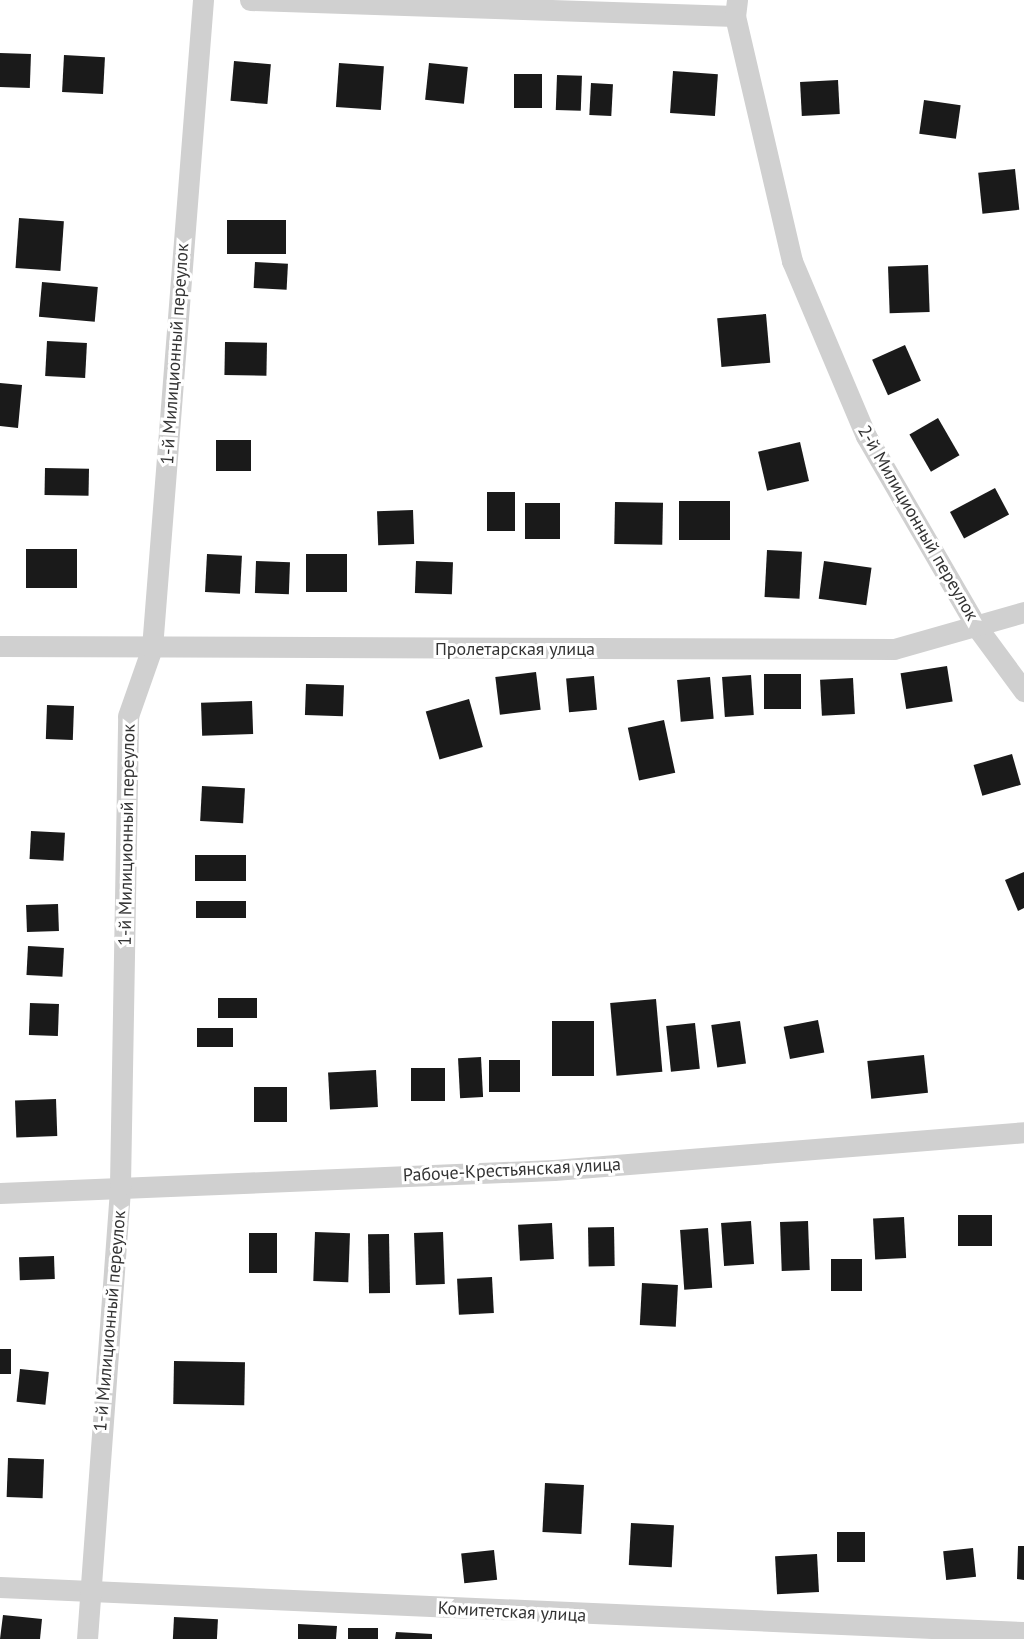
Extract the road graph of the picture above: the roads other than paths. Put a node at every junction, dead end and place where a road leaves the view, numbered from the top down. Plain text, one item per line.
1 (203, 0) edge
2 (250, 0) edge
3 (736, 8) edge
4 (1024, 612) edge
5 (976, 626) junction
6 (0, 646) edge
7 (152, 648) junction
8 (1024, 690) edge
9 (1024, 1132) edge
10 (120, 1185) junction
11 (0, 1193) edge
12 (0, 1587) edge
13 (88, 1593) junction
14 (1024, 1632) edge
15 (87, 1639) edge

1 - 7 street, 1-й Милиционный переулок
2 - 3 street
3 - 5 street, 2-й Милиционный переулок
4 - 5 street, Пролетарская улица
5 - 7 street, Пролетарская улица
5 - 8 street, 2-й Милиционный переулок
6 - 7 street, Пролетарская улица
7 - 10 street, 1-й Милиционный переулок
9 - 10 street, Рабоче-Крестьянская улица
10 - 11 street, Рабоче-Крестьянская улица
10 - 13 street, 1-й Милиционный переулок
12 - 13 street, Комитетская улица
13 - 14 street, Комитетская улица
13 - 15 street, 1-й Милиционный переулок

